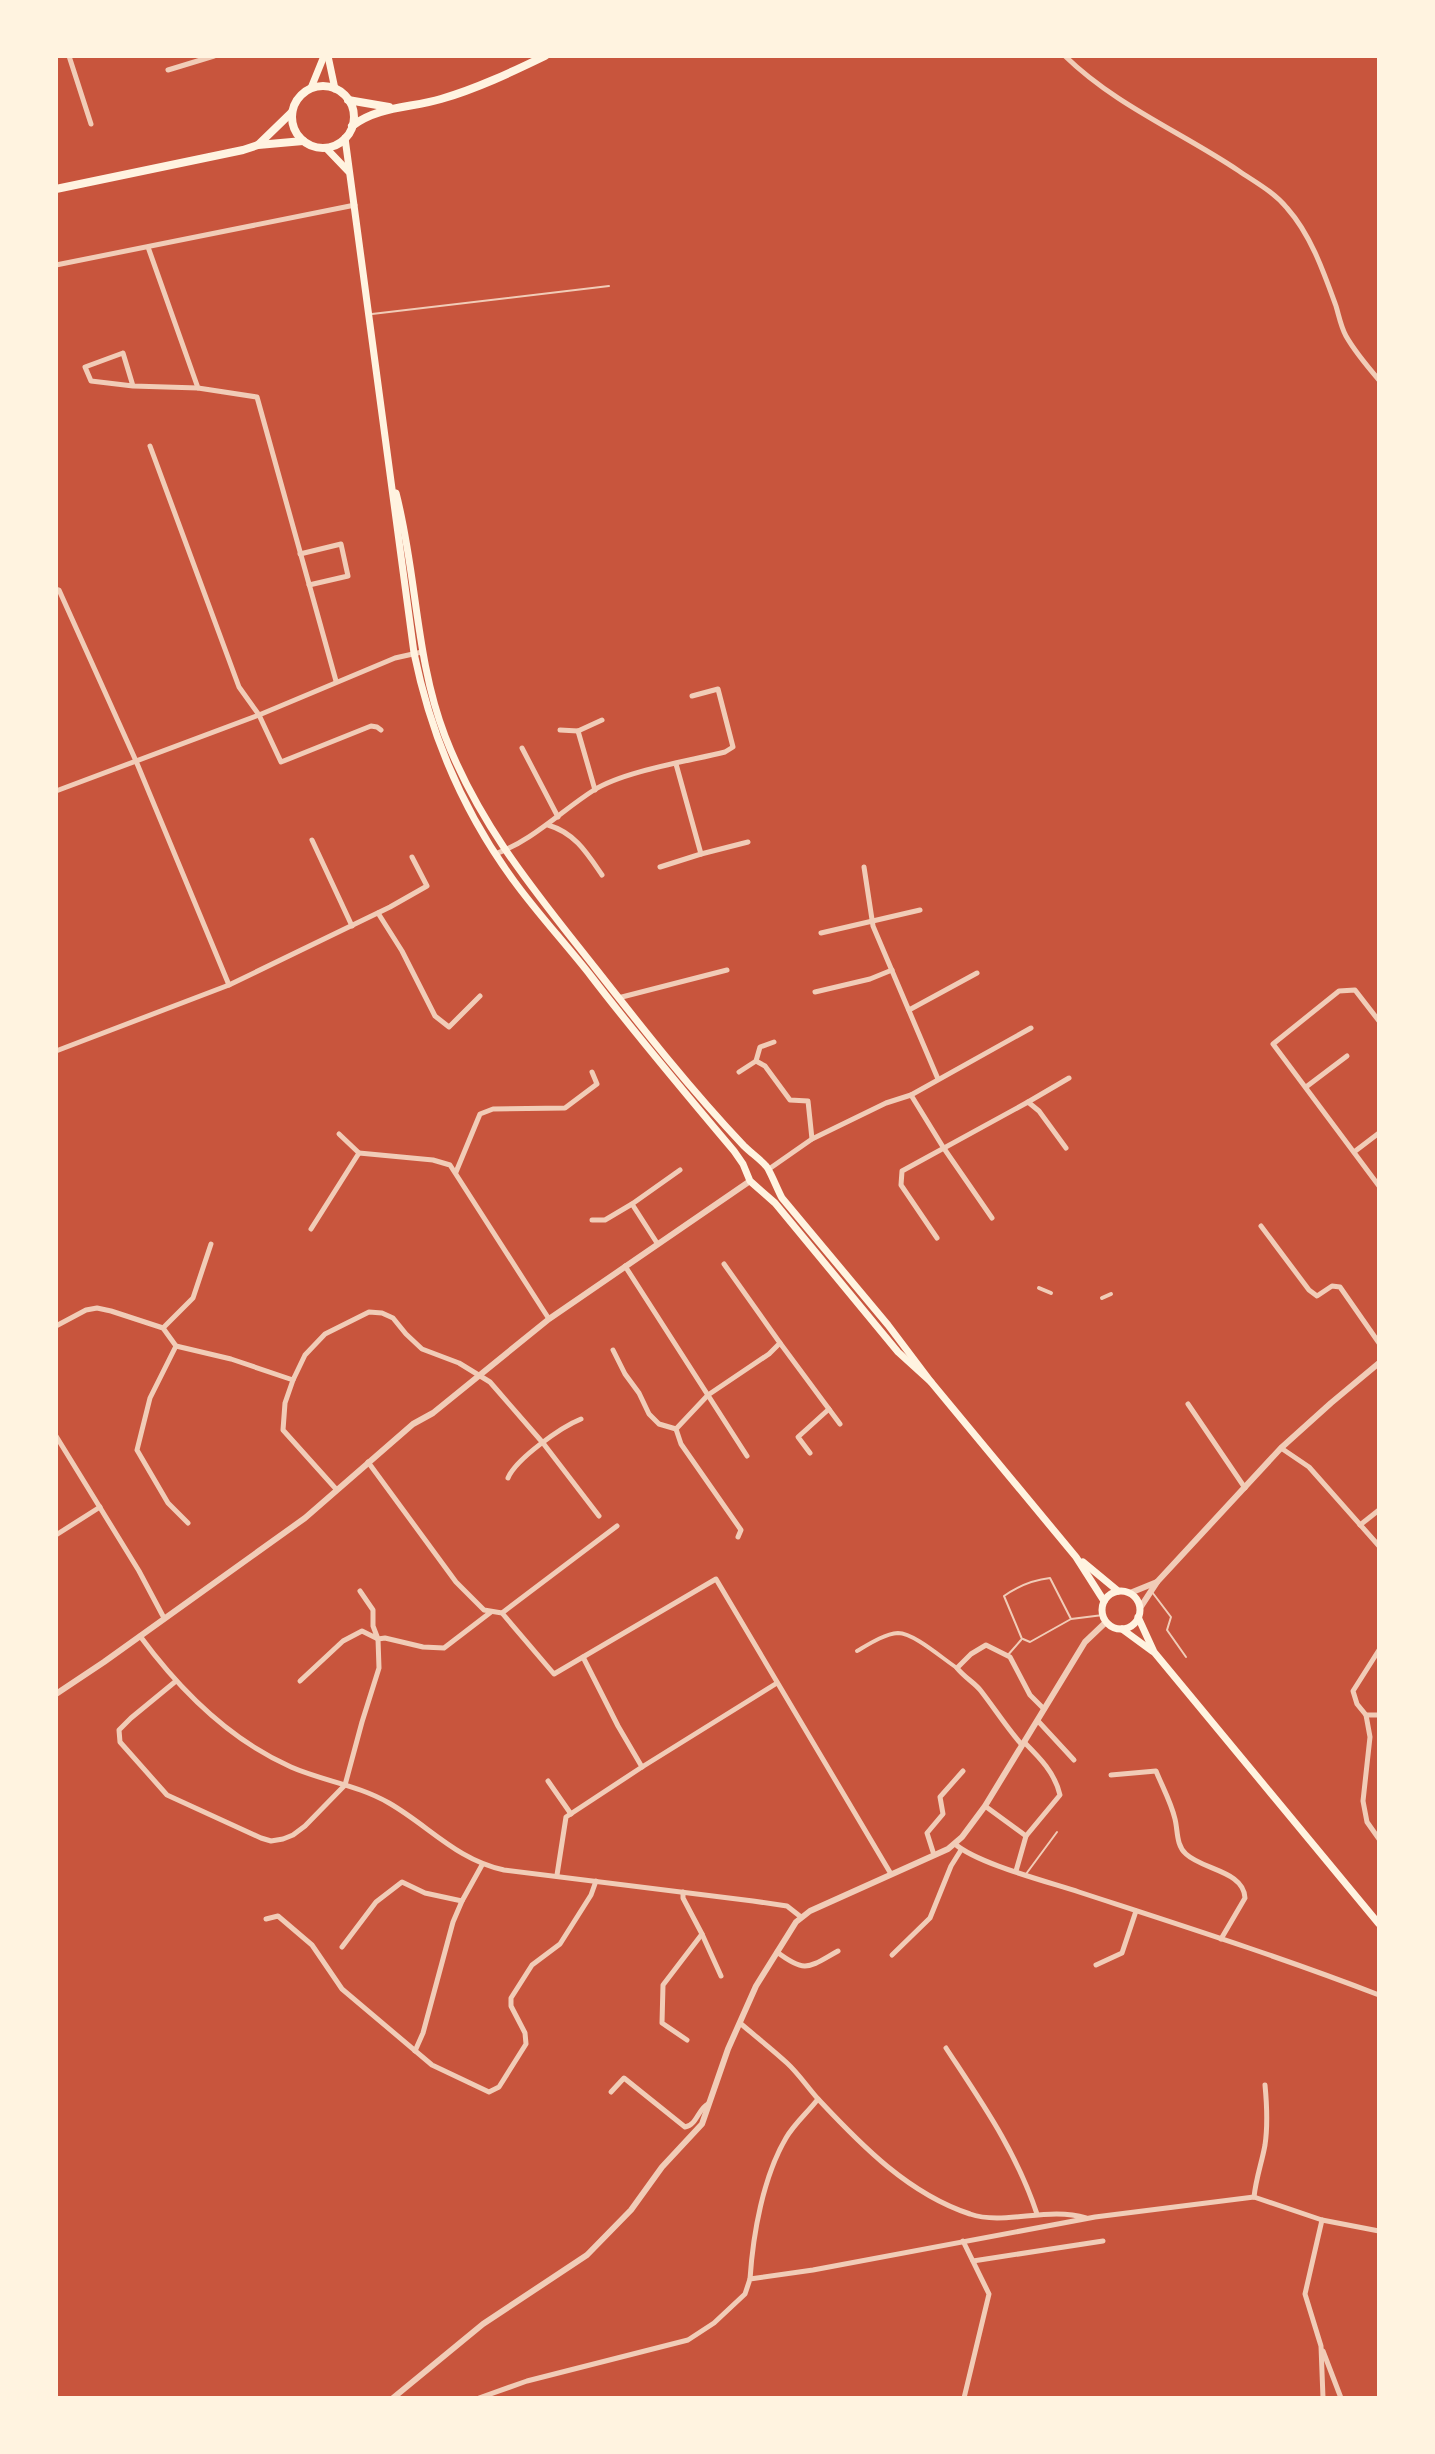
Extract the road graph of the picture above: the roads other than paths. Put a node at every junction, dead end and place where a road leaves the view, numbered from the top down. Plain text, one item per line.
1 (69, 56) edge
2 (214, 56) edge
3 (326, 56) edge
4 (545, 56) edge
5 (1065, 56) edge
6 (168, 70) dead end
7 (311, 88) junction
8 (335, 89) junction
9 (348, 100) junction
10 (394, 108) junction
11 (292, 111) junction
12 (91, 124) dead end
13 (352, 126) junction
14 (345, 138) junction
15 (303, 141) junction
16 (258, 145) junction
17 (326, 148) junction
18 (351, 176) junction
19 (56, 189) edge
20 (356, 205) junction
21 (148, 247) junction
22 (56, 265) edge
23 (609, 286) dead end
24 (370, 314) junction
25 (1379, 380) edge
26 (133, 386) junction
27 (198, 388) junction
28 (150, 446) dead end
29 (300, 554) junction
30 (309, 585) junction
31 (56, 589) edge
32 (418, 652) junction
33 (336, 681) junction
34 (692, 696) dead end
35 (259, 715) junction
36 (602, 720) dead end
37 (381, 730) dead end
38 (560, 730) dead end
39 (578, 731) junction
40 (522, 748) dead end
41 (136, 761) junction
42 (676, 764) junction
43 (595, 790) junction
44 (56, 791) edge
45 (558, 817) junction
46 (547, 824) junction
47 (312, 840) dead end
48 (748, 842) dead end
49 (504, 851) junction
50 (495, 854) junction
51 (701, 854) junction
52 (412, 857) dead end
53 (660, 867) dead end
54 (864, 867) dead end
55 (602, 875) dead end
56 (920, 910) dead end
57 (378, 913) junction
58 (872, 920) junction
59 (352, 926) junction
60 (821, 933) dead end
61 (727, 970) dead end
62 (892, 970) junction
63 (977, 973) dead end
64 (229, 985) junction
65 (815, 992) dead end
66 (480, 996) dead end
67 (618, 998) junction
68 (909, 1010) junction
69 (1379, 1021) edge
70 (1031, 1028) dead end
71 (774, 1042) dead end
72 (56, 1051) edge
73 (1347, 1056) dead end
74 (756, 1061) junction
75 (592, 1072) dead end
76 (739, 1072) dead end
77 (1069, 1078) dead end
78 (938, 1079) junction
79 (1306, 1087) junction
80 (911, 1095) junction
81 (1028, 1102) junction
82 (1379, 1133) edge
83 (339, 1134) dead end
84 (812, 1139) junction
85 (943, 1147) junction
86 (1066, 1148) dead end
87 (1354, 1152) junction
88 (359, 1153) junction
89 (761, 1163) junction
90 (680, 1170) dead end
91 (456, 1172) junction
92 (747, 1172) junction
93 (769, 1172) junction
94 (754, 1183) junction
95 (1379, 1186) edge
96 (632, 1204) junction
97 (992, 1218) dead end
98 (592, 1220) dead end
99 (1261, 1226) dead end
100 (311, 1229) dead end
101 (937, 1238) dead end
102 (657, 1243) junction
103 (211, 1244) dead end
104 (724, 1264) dead end
105 (624, 1265) junction
106 (1039, 1288) dead end
107 (1051, 1293) dead end
108 (1111, 1294) dead end
109 (1102, 1298) dead end
110 (549, 1319) junction
111 (56, 1326) edge
112 (163, 1328) junction
113 (780, 1343) junction
114 (1379, 1343) edge
115 (176, 1346) junction
116 (613, 1350) dead end
117 (1379, 1363) edge
118 (480, 1374) junction
119 (293, 1380) junction
120 (931, 1382) junction
121 (708, 1395) junction
122 (1188, 1404) dead end
123 (829, 1409) junction
124 (581, 1419) dead end
125 (840, 1424) dead end
126 (676, 1429) junction
127 (56, 1436) edge
128 (543, 1443) junction
129 (1281, 1448) junction
130 (810, 1453) dead end
131 (747, 1456) dead end
132 (368, 1462) junction
133 (508, 1478) dead end
134 (1245, 1488) junction
135 (336, 1489) junction
136 (100, 1507) junction
137 (1379, 1510) edge
138 (599, 1516) dead end
139 (188, 1523) dead end
140 (1360, 1525) junction
141 (617, 1526) dead end
142 (56, 1535) edge
143 (738, 1537) dead end
144 (1379, 1546) edge
145 (1076, 1557) junction
146 (1157, 1582) junction
147 (360, 1591) dead end
148 (1118, 1591) junction
149 (1152, 1591) junction
150 (1130, 1593) junction
151 (1104, 1601) junction
152 (1140, 1608) junction
153 (492, 1611) junction
154 (502, 1613) junction
155 (1138, 1617) junction
156 (164, 1618) junction
157 (1071, 1619) junction
158 (1104, 1619) junction
159 (1122, 1629) junction
160 (140, 1636) junction
161 (378, 1639) junction
162 (1022, 1639) junction
163 (1379, 1650) edge
164 (857, 1651) dead end
165 (1154, 1652) junction
166 (1009, 1656) junction
167 (583, 1657) junction
168 (1186, 1657) dead end
169 (957, 1668) junction
170 (176, 1681) junction
171 (300, 1681) dead end
172 (777, 1683) junction
173 (56, 1694) edge
174 (1045, 1710) junction
175 (1366, 1715) junction
176 (1379, 1715) edge
177 (1038, 1721) junction
178 (1023, 1744) junction
179 (1074, 1760) dead end
180 (642, 1767) junction
181 (963, 1771) dead end
182 (1111, 1775) dead end
183 (548, 1781) dead end
184 (345, 1785) junction
185 (985, 1806) junction
186 (571, 1814) junction
187 (1057, 1832) dead end
188 (1026, 1836) junction
189 (1379, 1839) edge
190 (958, 1847) junction
191 (934, 1855) junction
192 (482, 1865) junction
193 (1016, 1871) junction
194 (891, 1874) junction
195 (557, 1875) junction
196 (1025, 1875) junction
197 (596, 1881) junction
198 (683, 1892) junction
199 (462, 1901) junction
200 (1136, 1911) junction
201 (801, 1917) junction
202 (266, 1919) dead end
203 (1379, 1924) edge
204 (702, 1934) junction
205 (1221, 1939) junction
206 (342, 1947) dead end
207 (838, 1951) dead end
208 (777, 1952) junction
209 (892, 1955) dead end
210 (1096, 1965) dead end
211 (721, 1976) dead end
212 (1379, 1995) edge
213 (740, 2023) junction
214 (687, 2040) dead end
215 (946, 2048) dead end
216 (415, 2051) junction
217 (1265, 2085) dead end
218 (611, 2092) dead end
219 (818, 2099) junction
220 (709, 2104) junction
221 (1254, 2197) junction
222 (1037, 2214) junction
223 (1087, 2218) junction
224 (1322, 2220) junction
225 (1379, 2231) edge
226 (963, 2241) junction
227 (1103, 2241) dead end
228 (973, 2261) junction
229 (750, 2279) junction
230 (1321, 2346) junction
231 (393, 2398) edge
232 (481, 2398) edge
233 (964, 2398) edge
234 (1323, 2398) edge
235 (1341, 2398) edge

1 - 12 street
2 - 6 street
3 - 7 main road
3 - 8 main road
4 - 10 main road
5 - 25 street
7 - 8 main road
7 - 11 main road
8 - 9 main road
9 - 10 main road
9 - 13 main road
10 - 13 main road
11 - 15 main road
11 - 16 main road
13 - 14 main road
14 - 17 main road
14 - 18 main road
15 - 16 main road
15 - 17 main road
16 - 19 main road
17 - 18 main road
18 - 20 main road
20 - 21 street
20 - 24 main road
21 - 22 street
21 - 27 street
23 - 24 lane
24 - 32 main road
26 - 26 street
26 - 27 street
27 - 29 street
28 - 35 street
29 - 30 street
29 - 30 street
30 - 33 street
31 - 41 street
32 - 33 street
32 - 49 main road
32 - 50 main road
33 - 35 street
34 - 42 street
35 - 37 street
35 - 41 street
36 - 39 street
38 - 39 street
39 - 43 street
40 - 45 street
41 - 44 street
41 - 64 street
42 - 43 street
42 - 51 street
43 - 45 street
45 - 46 street
46 - 49 street
46 - 55 street
47 - 59 street
48 - 51 street
49 - 50 street
49 - 67 main road
50 - 92 main road
51 - 53 street
52 - 57 street
54 - 58 street
56 - 58 street
57 - 59 street
57 - 66 street
58 - 60 street
58 - 62 street
59 - 64 street
61 - 67 street
62 - 65 street
62 - 68 street
63 - 68 street
64 - 72 street
67 - 89 main road
68 - 78 street
69 - 79 street
70 - 78 street
71 - 74 street
73 - 79 street
74 - 76 street
74 - 84 street
75 - 91 street
77 - 81 street
78 - 80 street
79 - 87 street
80 - 84 street
80 - 85 street
81 - 85 street
81 - 86 street
82 - 87 street
83 - 88 street
84 - 93 street
85 - 97 street
85 - 101 street
87 - 95 street
88 - 91 street
88 - 100 street
89 - 92 main road
89 - 93 main road
90 - 96 street
91 - 110 street
92 - 94 main road
93 - 94 main road
93 - 120 main road
94 - 102 street
94 - 120 main road
96 - 98 street
96 - 102 street
99 - 114 street
102 - 105 street
103 - 112 street
104 - 113 street
105 - 110 street
105 - 121 street
106 - 107 street
108 - 109 street
110 - 118 street
111 - 112 street
112 - 115 street
113 - 121 street
113 - 123 street
115 - 119 street
115 - 139 street
116 - 126 street
117 - 129 street
118 - 119 street
118 - 128 street
118 - 132 street
119 - 135 street
120 - 145 main road
121 - 126 street
121 - 131 street
122 - 134 street
123 - 125 street
123 - 130 street
124 - 128 street
126 - 143 street
127 - 136 street
128 - 133 street
128 - 138 street
129 - 134 street
129 - 140 street
132 - 135 street
132 - 153 street
134 - 146 street
135 - 156 street
136 - 142 street
136 - 156 street
137 - 140 street
140 - 144 street
141 - 154 street
145 - 148 main road
145 - 151 main road
146 - 149 street
146 - 150 street
147 - 161 street
148 - 150 main road
148 - 151 main road
149 - 152 street
149 - 168 lane
150 - 152 main road
151 - 158 main road
152 - 155 main road
153 - 154 street
153 - 161 street
154 - 167 street
155 - 159 main road
155 - 165 main road
156 - 160 street
157 - 158 lane
157 - 162 lane
157 - 162 lane
158 - 159 main road
158 - 174 street
159 - 165 main road
160 - 170 street
160 - 173 street
161 - 171 street
161 - 184 street
162 - 166 lane
163 - 175 street
164 - 169 street
165 - 203 main road
166 - 169 street
166 - 174 street
167 - 172 street
167 - 180 street
169 - 178 street
170 - 184 street
170 - 184 street
172 - 180 street
172 - 194 street
174 - 177 street
175 - 176 street
175 - 189 street
177 - 178 street
177 - 179 street
178 - 185 street
178 - 188 street
180 - 186 street
181 - 191 street
182 - 205 street
183 - 186 street
184 - 192 street
185 - 188 street
185 - 190 street
186 - 195 street
187 - 196 lane
188 - 193 street
190 - 191 street
190 - 193 street
190 - 209 street
191 - 194 street
192 - 195 street
192 - 199 street
193 - 196 street
194 - 201 street
195 - 197 street
196 - 200 street
197 - 198 street
197 - 216 street
198 - 201 street
198 - 204 street
199 - 206 street
199 - 216 street
200 - 205 street
200 - 210 street
201 - 208 street
202 - 216 street
204 - 211 street
204 - 214 street
205 - 212 street
207 - 208 street
208 - 213 street
213 - 219 street
213 - 220 street
215 - 222 street
217 - 221 street
218 - 220 street
219 - 222 street
219 - 229 street
220 - 231 street
221 - 223 street
221 - 224 street
222 - 223 street
223 - 226 street
224 - 225 street
224 - 230 street
226 - 228 street
226 - 229 street
227 - 228 street
228 - 233 street
229 - 232 street
230 - 234 street
230 - 235 street

